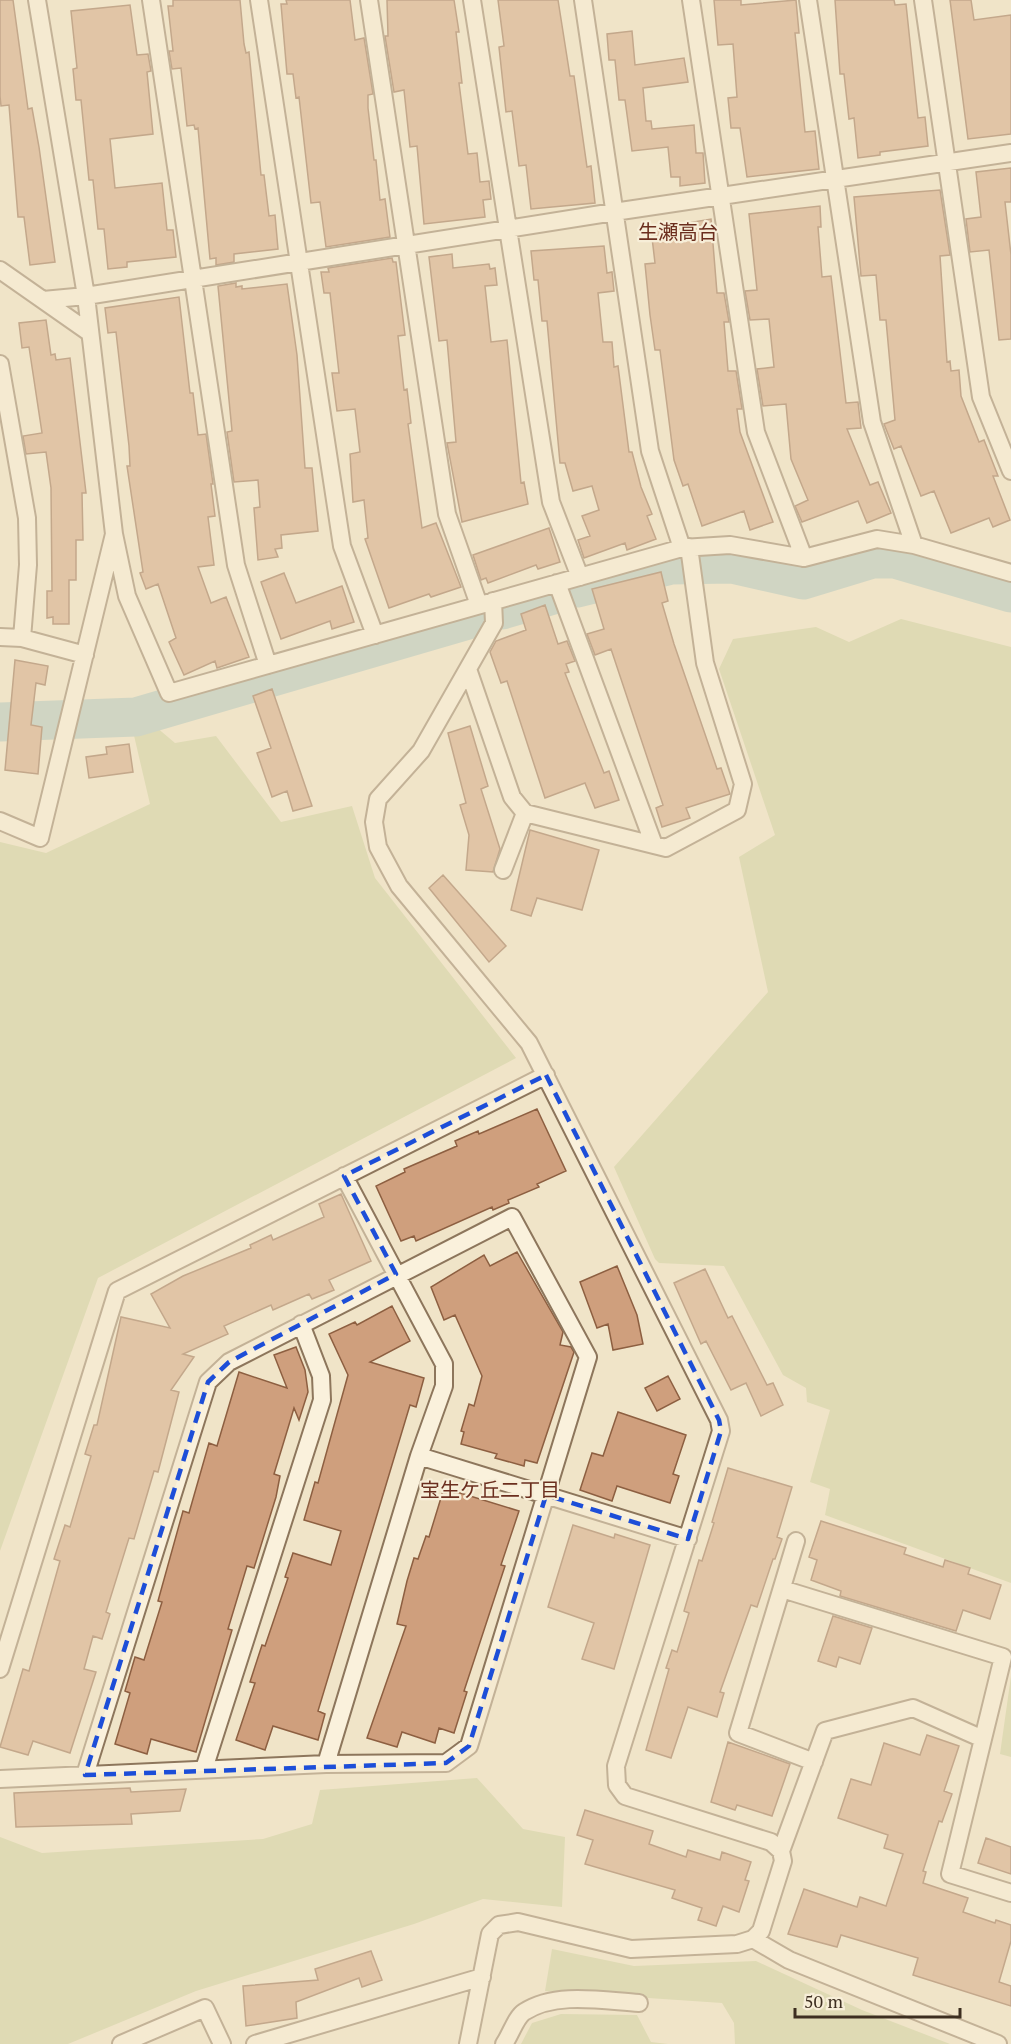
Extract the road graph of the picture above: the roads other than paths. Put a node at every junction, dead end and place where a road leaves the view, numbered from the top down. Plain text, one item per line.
1 (37, 0) edge
2 (151, 0) edge
3 (259, 0) edge
4 (369, 0) edge
5 (472, 0) edge
6 (583, 0) edge
7 (691, 0) edge
8 (808, 0) edge
9 (923, 0) edge
10 (1011, 153) edge
11 (948, 163) junction
12 (834, 180) junction
13 (722, 196) junction
14 (614, 212) junction
15 (508, 229) junction
16 (406, 246) junction
17 (298, 262) junction
18 (0, 270) edge
19 (191, 280) junction
20 (86, 297) junction
21 (43, 300) junction
22 (90, 333) junction
23 (0, 364) edge
24 (1011, 471) edge
25 (114, 534) junction
26 (914, 545) junction
27 (689, 556) junction
28 (804, 558) junction
29 (1011, 573) edge
30 (580, 577) junction
31 (557, 583) junction
32 (486, 603) junction
33 (375, 635) junction
34 (0, 637) edge
35 (22, 638) junction
36 (85, 655) junction
37 (268, 665) junction
38 (468, 669) junction
39 (525, 813) junction
40 (0, 821) edge
41 (654, 845) junction
42 (503, 870) dead end
43 (546, 1075) junction
44 (344, 1176) junction
45 (396, 1274) junction
46 (302, 1324) junction
47 (419, 1456) junction
48 (546, 1495) junction
49 (688, 1539) junction
50 (796, 1541) dead end
51 (782, 1589) junction
52 (0, 1669) edge
53 (983, 1739) junction
54 (814, 1762) junction
55 (326, 1764) junction
56 (204, 1769) junction
57 (85, 1775) junction
58 (0, 1779) edge
59 (781, 1851) junction
60 (1011, 1893) edge
61 (753, 1939) junction
62 (482, 1977) junction
63 (639, 2003) dead end
64 (260, 2043) edge
65 (121, 2044) edge
66 (222, 2044) edge
67 (468, 2044) edge
68 (504, 2044) edge
69 (998, 2044) edge

1 - 20 street
2 - 19 street
3 - 17 street
4 - 16 street
5 - 15 street
6 - 14 street
7 - 13 street
8 - 12 street
9 - 11 street
10 - 11 street
11 - 12 street
11 - 24 street
12 - 13 street
12 - 26 street
13 - 14 street
13 - 28 street
14 - 15 street
14 - 27 street
15 - 16 street
15 - 30 street
16 - 17 street
16 - 32 street
17 - 19 street
17 - 33 street
18 - 21 street
19 - 20 street
19 - 37 street
20 - 21 street
20 - 22 street
21 - 22 street
22 - 25 street
23 - 35 street
25 - 36 street
25 - 37 street
26 - 28 street
26 - 29 street
27 - 28 street
27 - 30 street
27 - 41 street
30 - 31 street
31 - 32 street
31 - 41 street
32 - 33 street
32 - 38 street
33 - 37 street
34 - 35 street
35 - 36 street
36 - 40 street
38 - 39 street
38 - 43 street
39 - 41 street
39 - 42 street
43 - 44 street
43 - 49 street
44 - 45 street
44 - 52 street
45 - 46 street
45 - 47 street
45 - 48 street
46 - 56 street
46 - 57 street
47 - 48 street
47 - 55 street
48 - 49 street
48 - 55 street
49 - 59 street
50 - 51 street
51 - 53 street
51 - 54 street
53 - 54 street
53 - 60 street
54 - 59 street
55 - 56 street
56 - 57 street
57 - 58 street
59 - 61 street
61 - 62 street
61 - 69 street
62 - 64 street
62 - 67 street
63 - 68 street
65 - 66 street

